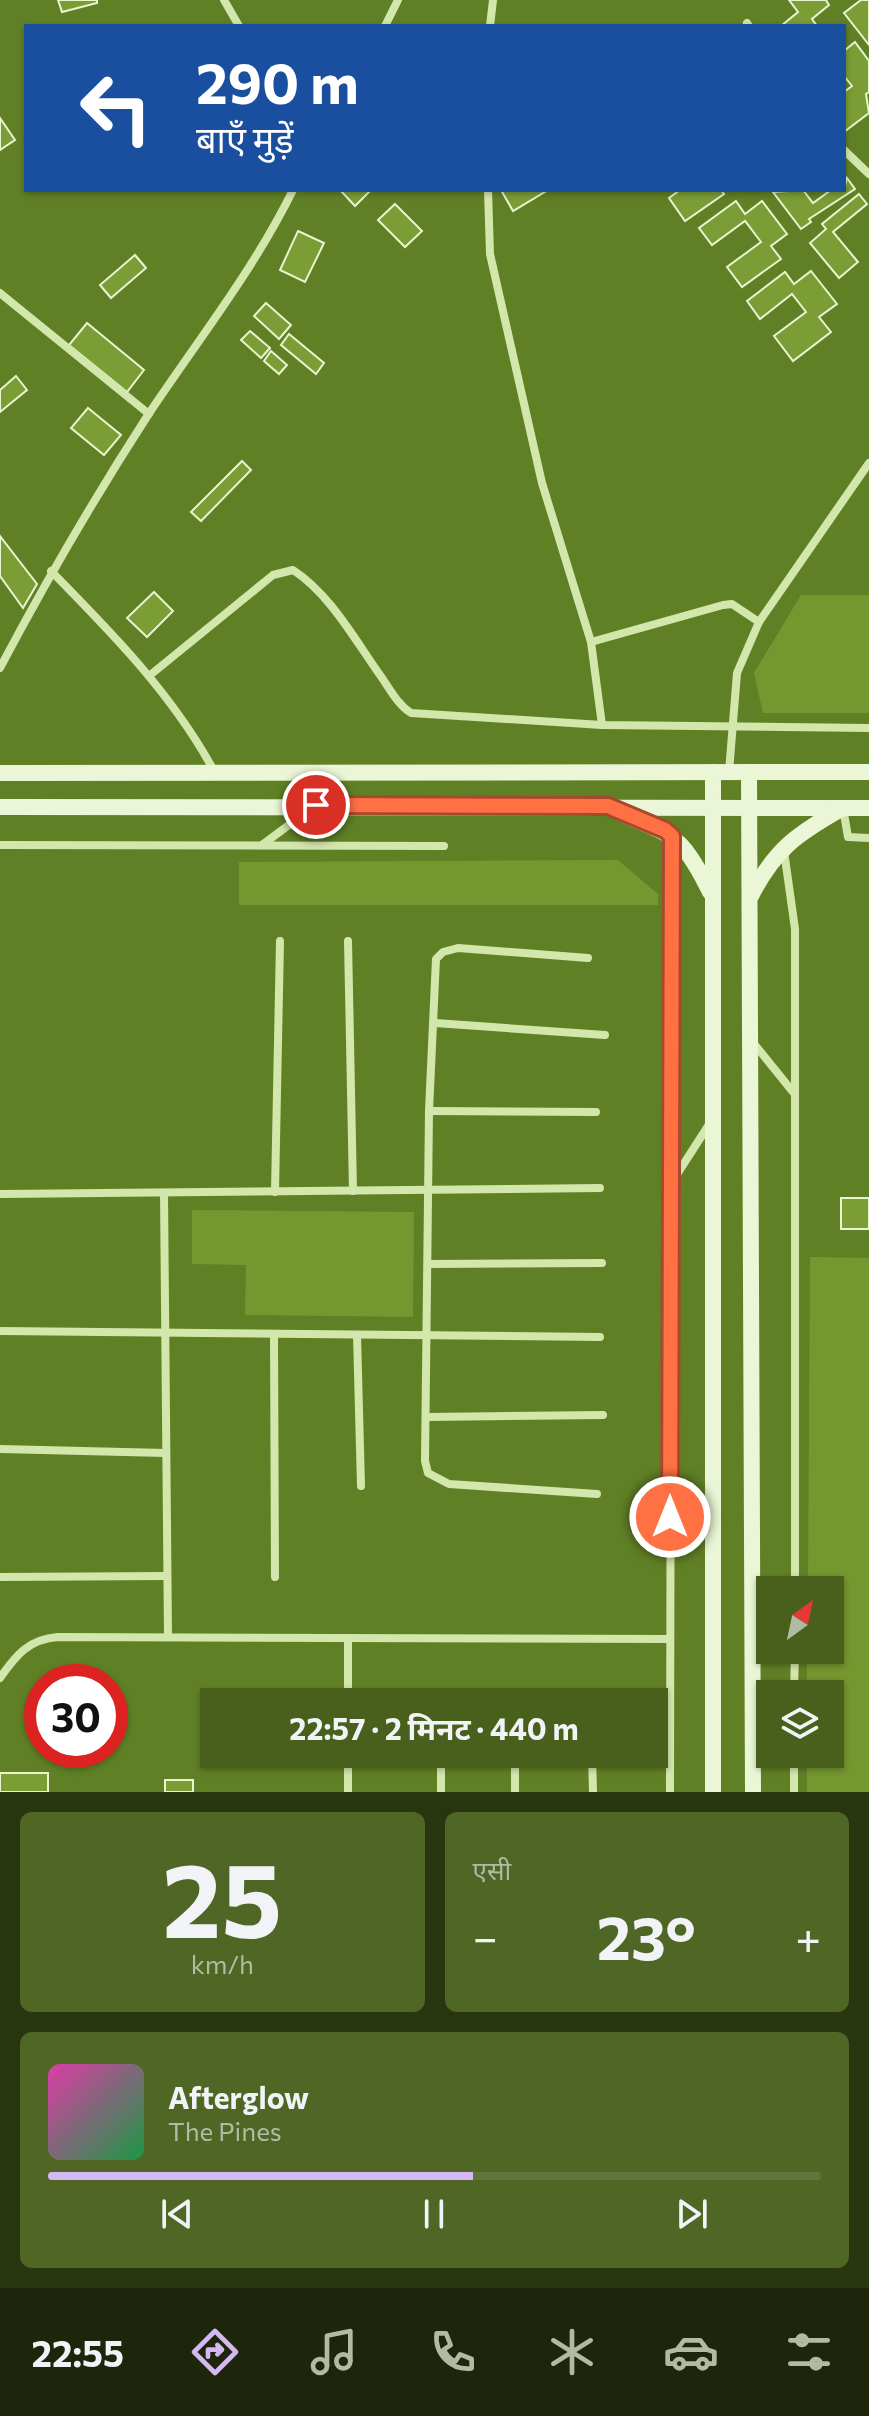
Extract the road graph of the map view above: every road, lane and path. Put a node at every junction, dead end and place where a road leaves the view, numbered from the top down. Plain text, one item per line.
1 (224, 0) edge
2 (398, 0) edge
3 (493, 0) edge
4 (238, 24) edge
5 (386, 24) edge
6 (490, 24) edge
7 (846, 152) edge
8 (869, 174) edge
9 (292, 192) edge
10 (488, 192) edge
11 (0, 293) edge
12 (149, 414) junction
13 (869, 463) edge
14 (51, 571) junction
15 (759, 622) junction
16 (591, 642) junction
17 (0, 668) edge
18 (149, 676) junction
19 (602, 725) junction
20 (732, 728) junction
21 (869, 728) edge
22 (721, 772) junction
23 (749, 772) junction
24 (869, 772) edge
25 (0, 773) edge
26 (214, 773) junction
27 (316, 805) junction
28 (608, 806) junction
29 (0, 807) edge
30 (713, 807) junction
31 (749, 807) junction
32 (843, 808) junction
33 (869, 808) edge
34 (672, 836) junction
35 (869, 838) edge
36 (0, 845) edge
37 (262, 846) junction
38 (444, 846) dead end
39 (783, 846) junction
40 (712, 897) junction
41 (750, 898) junction
42 (280, 941) dead end
43 (348, 941) dead end
44 (588, 958) dead end
45 (435, 1023) junction
46 (605, 1035) dead end
47 (751, 1039) junction
48 (793, 1092) junction
49 (429, 1111) junction
50 (596, 1112) dead end
51 (712, 1119) junction
52 (672, 1183) junction
53 (600, 1188) dead end
54 (429, 1190) junction
55 (353, 1191) junction
56 (275, 1192) junction
57 (164, 1193) junction
58 (0, 1194) edge
59 (602, 1263) dead end
60 (428, 1264) junction
61 (0, 1331) edge
62 (165, 1332) junction
63 (274, 1334) junction
64 (357, 1335) junction
65 (428, 1335) junction
66 (600, 1337) dead end
67 (603, 1415) dead end
68 (427, 1417) junction
69 (0, 1449) edge
70 (166, 1453) junction
71 (361, 1486) dead end
72 (597, 1494) dead end
73 (167, 1576) junction
74 (795, 1576) edge
75 (0, 1577) edge
76 (275, 1577) dead end
77 (168, 1637) junction
78 (348, 1638) junction
79 (669, 1639) junction
80 (0, 1678) edge
81 (348, 1688) edge
82 (348, 1768) edge
83 (441, 1768) edge
84 (515, 1768) edge
85 (592, 1768) edge
86 (794, 1768) edge
87 (348, 1792) edge
88 (441, 1792) edge
89 (515, 1792) edge
90 (593, 1792) edge
91 (670, 1792) edge
92 (713, 1792) edge
93 (753, 1792) edge
94 (794, 1792) edge

1 - 4 street
2 - 5 street
3 - 6 street
7 - 8 street
9 - 12 street
10 - 16 street
11 - 12 street
12 - 14 street
13 - 15 street
14 - 17 street
14 - 18 street
15 - 16 street
15 - 20 street
16 - 19 street
18 - 19 street
18 - 26 street
19 - 20 street
20 - 21 street
20 - 22 street
22 - 23 street
22 - 26 street
22 - 30 street
23 - 24 street
23 - 31 street
25 - 26 street
27 - 28 street
27 - 29 street
27 - 37 street
28 - 30 street
28 - 34 street
30 - 31 street
30 - 40 street
31 - 32 street
31 - 41 street
32 - 33 street
32 - 35 street
32 - 39 street
34 - 40 street
34 - 52 street
36 - 37 street
37 - 38 street
39 - 41 street
39 - 48 street
40 - 51 street
41 - 47 street
42 - 56 street
43 - 55 street
44 - 45 street
45 - 46 street
45 - 49 street
47 - 48 street
47 - 93 street
48 - 74 street
49 - 50 street
49 - 54 street
51 - 52 street
51 - 92 street
52 - 79 street
53 - 54 street
54 - 55 street
54 - 60 street
55 - 56 street
56 - 57 street
57 - 58 street
57 - 62 street
59 - 60 street
60 - 65 street
61 - 62 street
62 - 63 street
62 - 70 street
63 - 64 street
63 - 76 street
64 - 65 street
64 - 71 street
65 - 66 street
65 - 68 street
67 - 68 street
68 - 72 street
69 - 70 street
70 - 73 street
73 - 75 street
73 - 77 street
77 - 78 street
77 - 80 street
78 - 79 street
78 - 81 street
79 - 91 street
82 - 87 street
83 - 88 street
84 - 89 street
85 - 90 street
86 - 94 street

